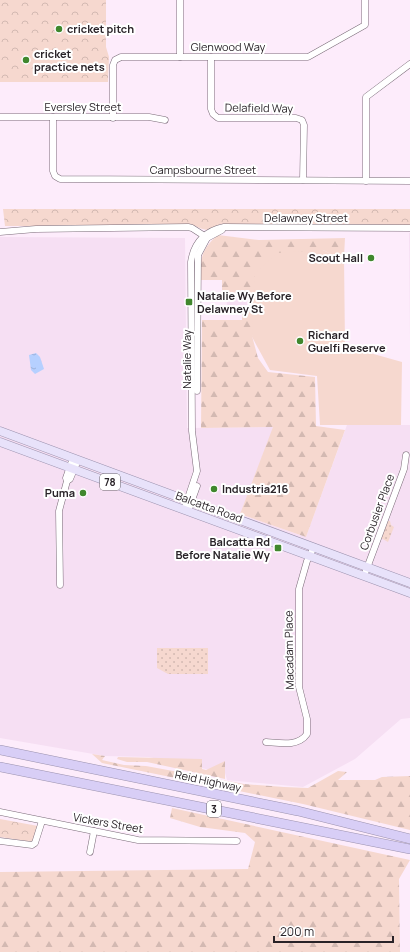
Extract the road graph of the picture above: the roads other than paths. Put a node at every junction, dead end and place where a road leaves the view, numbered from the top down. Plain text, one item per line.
1 (180, 0) edge
2 (365, 0) edge
3 (180, 57) junction
4 (211, 58) junction
5 (410, 64) edge
6 (0, 117) edge
7 (53, 117) junction
8 (113, 118) junction
9 (165, 120) dead end
10 (304, 180) junction
11 (366, 181) junction
12 (410, 181) edge
13 (0, 226) edge
14 (410, 228) edge
15 (36, 229) junction
16 (0, 232) edge
17 (204, 238) junction
18 (0, 431) edge
19 (0, 442) edge
20 (406, 455) dead end
21 (76, 459) junction
22 (72, 468) junction
23 (189, 501) junction
24 (186, 510) junction
25 (314, 548) junction
26 (310, 556) junction
27 (368, 567) junction
28 (364, 576) junction
29 (410, 583) edge
30 (60, 585) dead end
31 (410, 593) edge
32 (266, 742) dead end
33 (0, 750) edge
34 (0, 767) edge
35 (0, 812) edge
36 (42, 821) junction
37 (94, 831) junction
38 (408, 838) edge
39 (0, 841) edge
40 (237, 841) dead end
41 (410, 849) edge
42 (90, 852) dead end

1 - 3 street
2 - 4 street, Glenwood Way
3 - 4 street, Glenwood Way
3 - 8 street, Glenwood Way
4 - 10 street, Delafield Way
5 - 11 street
6 - 7 street, Eversley Street
7 - 8 street, Eversley Street
7 - 10 street, Campsbourne Street
8 - 9 street, Eversley Street
10 - 11 street, Campsbourne Street
11 - 12 street, Campsbourne Street
13 - 15 street
14 - 17 street, Delawney Street
15 - 16 street
15 - 17 street
17 - 23 street, Natalie Way
18 - 21 main road, Balcatta Road / 78
19 - 22 main road, Balcatta Road / 78
20 - 27 street, Corbusier Place
21 - 22 street
21 - 23 main road, Balcatta Road / 78
22 - 24 main road, Balcatta Road / 78
22 - 30 street
23 - 24 street, Natalie Way
23 - 25 main road, Balcatta Road / 78
24 - 26 main road, Balcatta Road / 78
25 - 26 street, Macadam Place
25 - 27 main road, Balcatta Road / 78
26 - 28 main road, Balcatta Road / 78
26 - 32 street, Macadam Place
27 - 28 street, Corbusier Place
27 - 29 main road, Balcatta Road / 78
28 - 31 main road, Balcatta Road / 78
33 - 38 highway, Reid Highway / 3
34 - 41 highway, 3
35 - 36 street, Vickers Street
36 - 37 street, Vickers Street
36 - 39 street
37 - 40 street, Vickers Street
37 - 42 street

